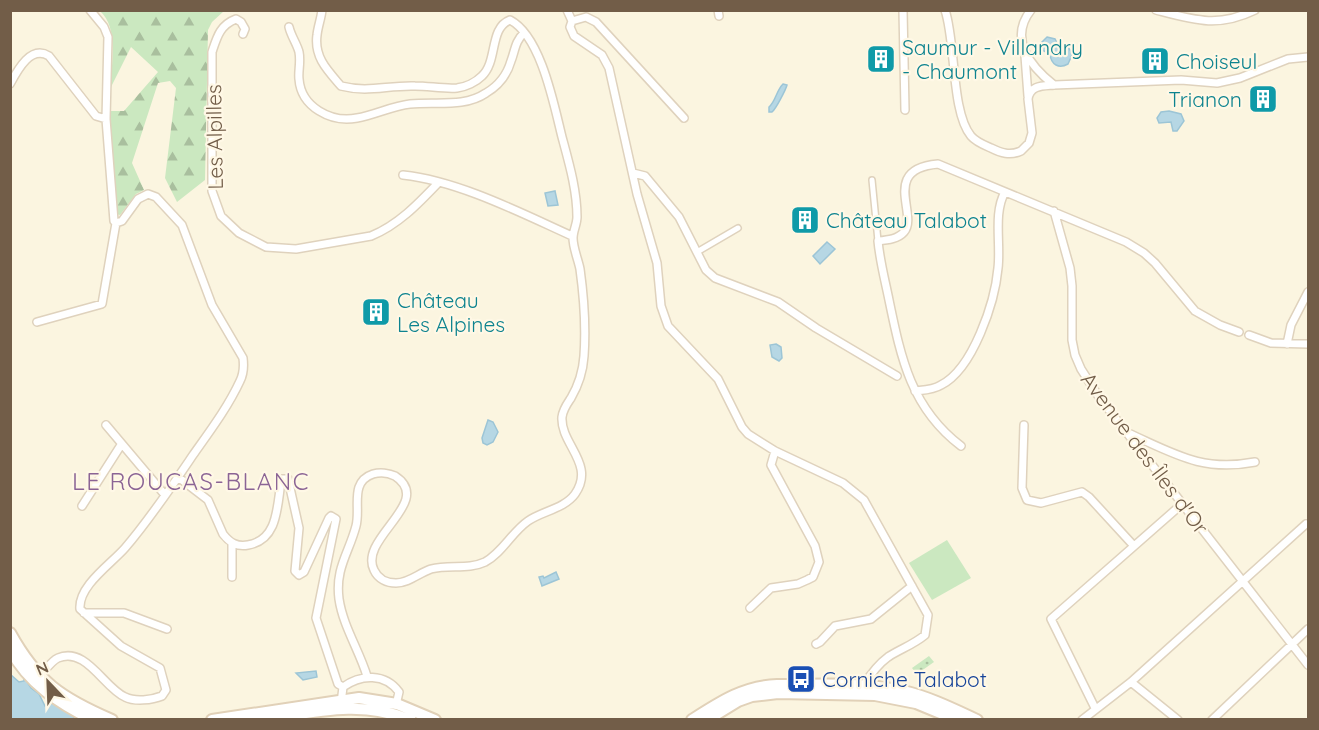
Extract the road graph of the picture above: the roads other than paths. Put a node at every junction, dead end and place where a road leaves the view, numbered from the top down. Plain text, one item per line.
1 (90, 10) edge
2 (322, 10) edge
3 (567, 10) edge
4 (903, 10) edge
5 (945, 10) edge
6 (1031, 10) edge
7 (1156, 10) edge
8 (1255, 10) edge
9 (572, 21) junction
10 (289, 27) dead end
11 (524, 33) junction
12 (243, 34) dead end
13 (1024, 51) junction
14 (1308, 57) edge
15 (10, 84) edge
16 (1054, 85) junction
17 (1028, 99) junction
18 (905, 110) dead end
19 (684, 118) dead end
20 (106, 119) junction
21 (633, 173) junction
22 (403, 175) dead end
23 (872, 180) dead end
24 (438, 183) junction
25 (653, 188) junction
26 (1005, 192) junction
27 (637, 194) junction
28 (1054, 211) junction
29 (116, 222) junction
30 (738, 228) dead end
31 (572, 236) junction
32 (878, 241) junction
33 (697, 252) junction
34 (1308, 292) edge
35 (37, 322) dead end
36 (1239, 332) dead end
37 (1249, 335) dead end
38 (1287, 344) junction
39 (1308, 344) edge
40 (897, 375) dead end
41 (915, 391) junction
42 (106, 425) dead end
43 (1024, 425) dead end
44 (1126, 432) junction
45 (122, 445) junction
46 (961, 446) dead end
47 (775, 451) junction
48 (1255, 462) dead end
49 (178, 477) junction
50 (165, 495) junction
51 (1182, 504) junction
52 (82, 506) dead end
53 (1306, 524) dead end
54 (232, 544) junction
55 (1134, 546) junction
56 (232, 577) dead end
57 (1243, 581) junction
58 (912, 586) junction
59 (750, 608) dead end
60 (84, 613) junction
61 (167, 629) dead end
62 (1308, 629) edge
63 (10, 633) edge
64 (816, 644) dead end
65 (1293, 644) junction
66 (10, 649) edge
67 (1308, 665) edge
68 (367, 676) junction
69 (37, 679) junction
70 (1131, 682) junction
71 (864, 686) junction
72 (343, 687) junction
73 (853, 693) junction
74 (341, 704) junction
75 (1095, 708) junction
76 (394, 710) junction
77 (93, 720) edge
78 (112, 720) edge
79 (212, 720) edge
80 (263, 720) edge
81 (411, 720) edge
82 (435, 720) edge
83 (692, 720) edge
84 (707, 720) edge
85 (957, 720) edge
86 (977, 720) edge
87 (1082, 720) edge
88 (1178, 720) edge
89 (1212, 720) edge

1 - 20 street
2 - 11 street
3 - 9 street
4 - 18 street
5 - 17 street
6 - 13 street
7 - 8 street
9 - 19 street
9 - 21 street
10 - 11 street
11 - 31 street
12 - 24 street, Les Alpilles
13 - 16 street
13 - 17 street
14 - 16 street
15 - 20 street
16 - 17 street
20 - 29 street
21 - 25 street
21 - 27 street
22 - 24 street
23 - 32 street
24 - 31 street
25 - 27 street
25 - 33 street
26 - 28 street
26 - 32 street
26 - 41 street
27 - 47 street
28 - 36 street
28 - 44 street, Avenue des Îles d'Or
29 - 35 street
29 - 49 street
30 - 33 street
31 - 68 street
32 - 41 street
33 - 40 street
34 - 38 street
37 - 38 street
38 - 39 street
41 - 46 street
42 - 45 street
43 - 55 street
44 - 48 street
44 - 51 street, Avenue des Îles d'Or
45 - 50 street
45 - 52 street
47 - 58 street
47 - 59 street
49 - 50 street
49 - 54 street
50 - 60 street
51 - 55 street
51 - 57 street, Avenue des Îles d'Or
53 - 57 street
54 - 56 street
54 - 72 street
55 - 75 street
57 - 65 street, Avenue des Îles d'Or
57 - 70 street
58 - 64 street
58 - 71 street
60 - 61 street
60 - 69 street
62 - 65 street
63 - 69 main road
65 - 67 street, Avenue des Îles d'Or
65 - 89 street
66 - 69 main road
68 - 72 street
68 - 76 street
69 - 77 main road
69 - 78 main road
70 - 75 street
70 - 88 street
71 - 73 street
71 - 83 main road
71 - 86 main road
72 - 74 street
73 - 84 main road
73 - 85 main road
74 - 76 main road
74 - 76 main road
74 - 79 main road
74 - 80 main road
75 - 87 street
76 - 81 main road
76 - 82 main road

